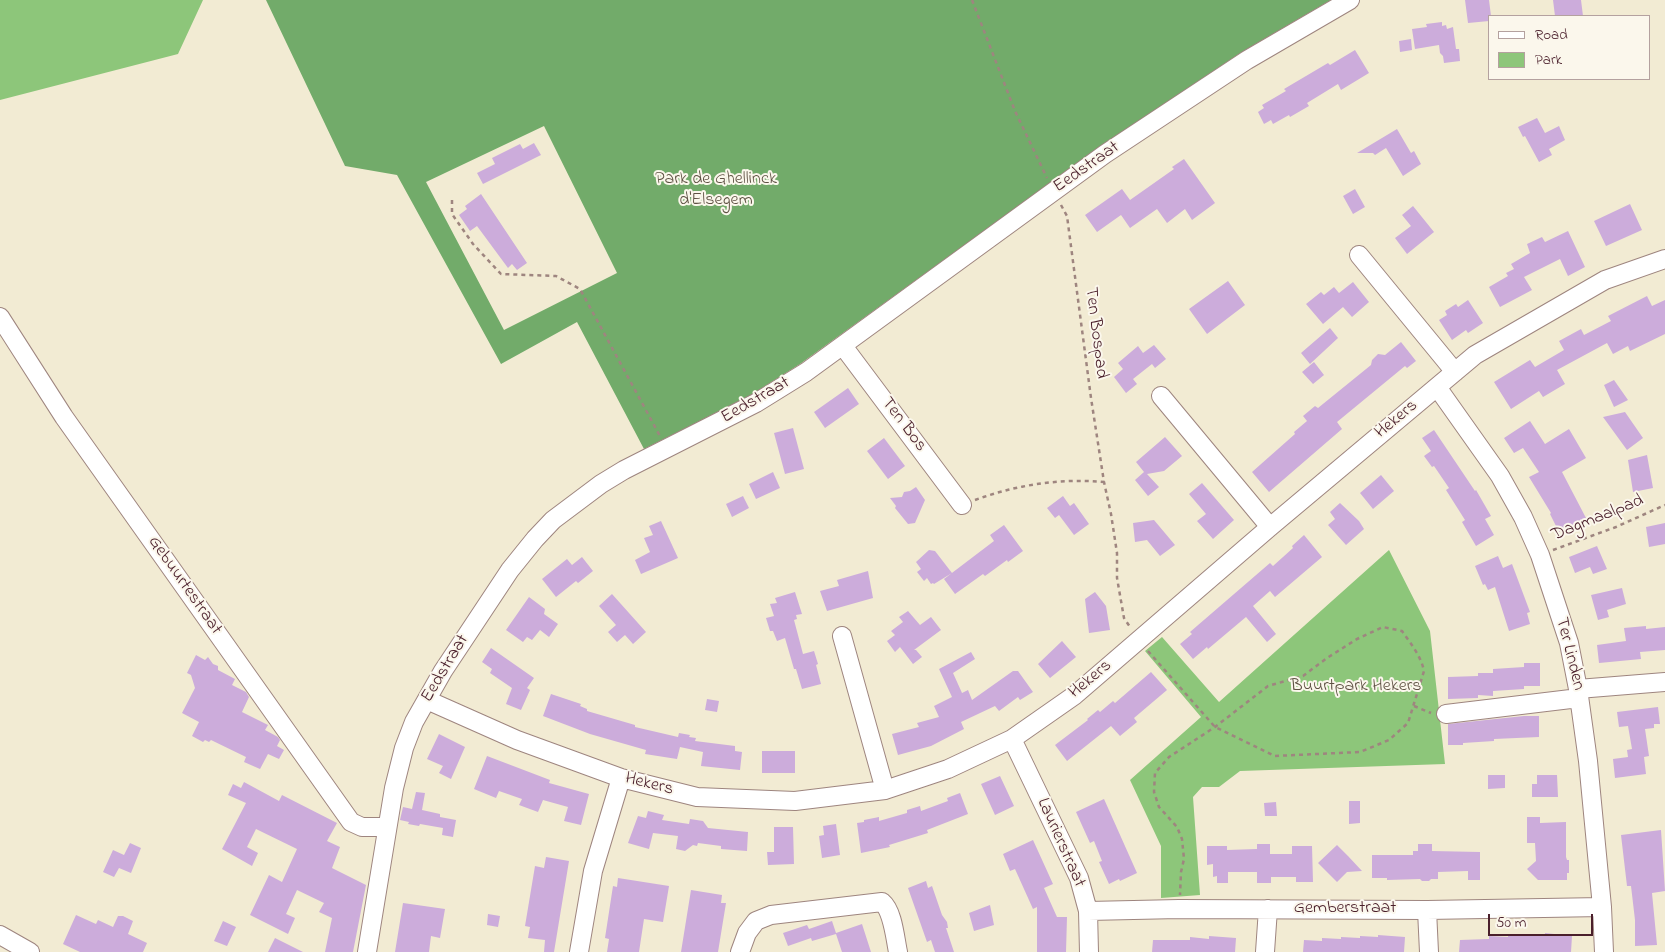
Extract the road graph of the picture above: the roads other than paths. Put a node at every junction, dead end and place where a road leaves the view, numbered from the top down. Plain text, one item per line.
1 (1350, 0) edge
2 (1359, 255) dead end
3 (1665, 259) edge
4 (0, 317) edge
5 (843, 346) junction
6 (1455, 372) junction
7 (1437, 387) junction
8 (1161, 396) dead end
9 (962, 505) road end
10 (1270, 527) junction
11 (842, 636) dead end
12 (1665, 682) edge
13 (1579, 694) junction
14 (427, 700) junction
15 (1446, 714) dead end
16 (1012, 739) junction
17 (621, 778) junction
18 (885, 790) junction
19 (388, 827) junction
20 (1602, 907) junction
21 (1268, 909) junction
22 (1427, 910) junction
23 (1088, 912) junction
24 (0, 935) edge
25 (30, 952) edge
26 (368, 952) edge
27 (579, 952) edge
28 (740, 952) edge
29 (898, 952) edge
30 (1089, 952) edge
31 (1266, 952) edge
32 (1429, 952) edge
33 (1604, 952) edge

1 - 5 street, Eedstraat
2 - 6 street
3 - 6 street, Hekers
4 - 19 street, Gebuurtestraat
5 - 9 street, Ten Bos
5 - 14 street, Eedstraat
6 - 7 street, Hekers
7 - 10 street, Hekers
7 - 13 street, Ter Linden
8 - 10 street
10 - 16 street, Hekers
11 - 18 street
12 - 13 street
13 - 15 street
13 - 20 street, Ter Linden
14 - 17 street, Hekers
14 - 19 street, Eedstraat
16 - 18 street, Hekers
16 - 23 street, Laurierstraat
17 - 18 street, Hekers
17 - 27 street
19 - 26 street, Eedstraat
20 - 22 street, Gemberstraat
20 - 33 street, Ter Linden
21 - 22 street, Gemberstraat
21 - 23 street, Gemberstraat
21 - 31 street
22 - 32 street
23 - 30 street, Laurierstraat
24 - 25 street
28 - 29 street

